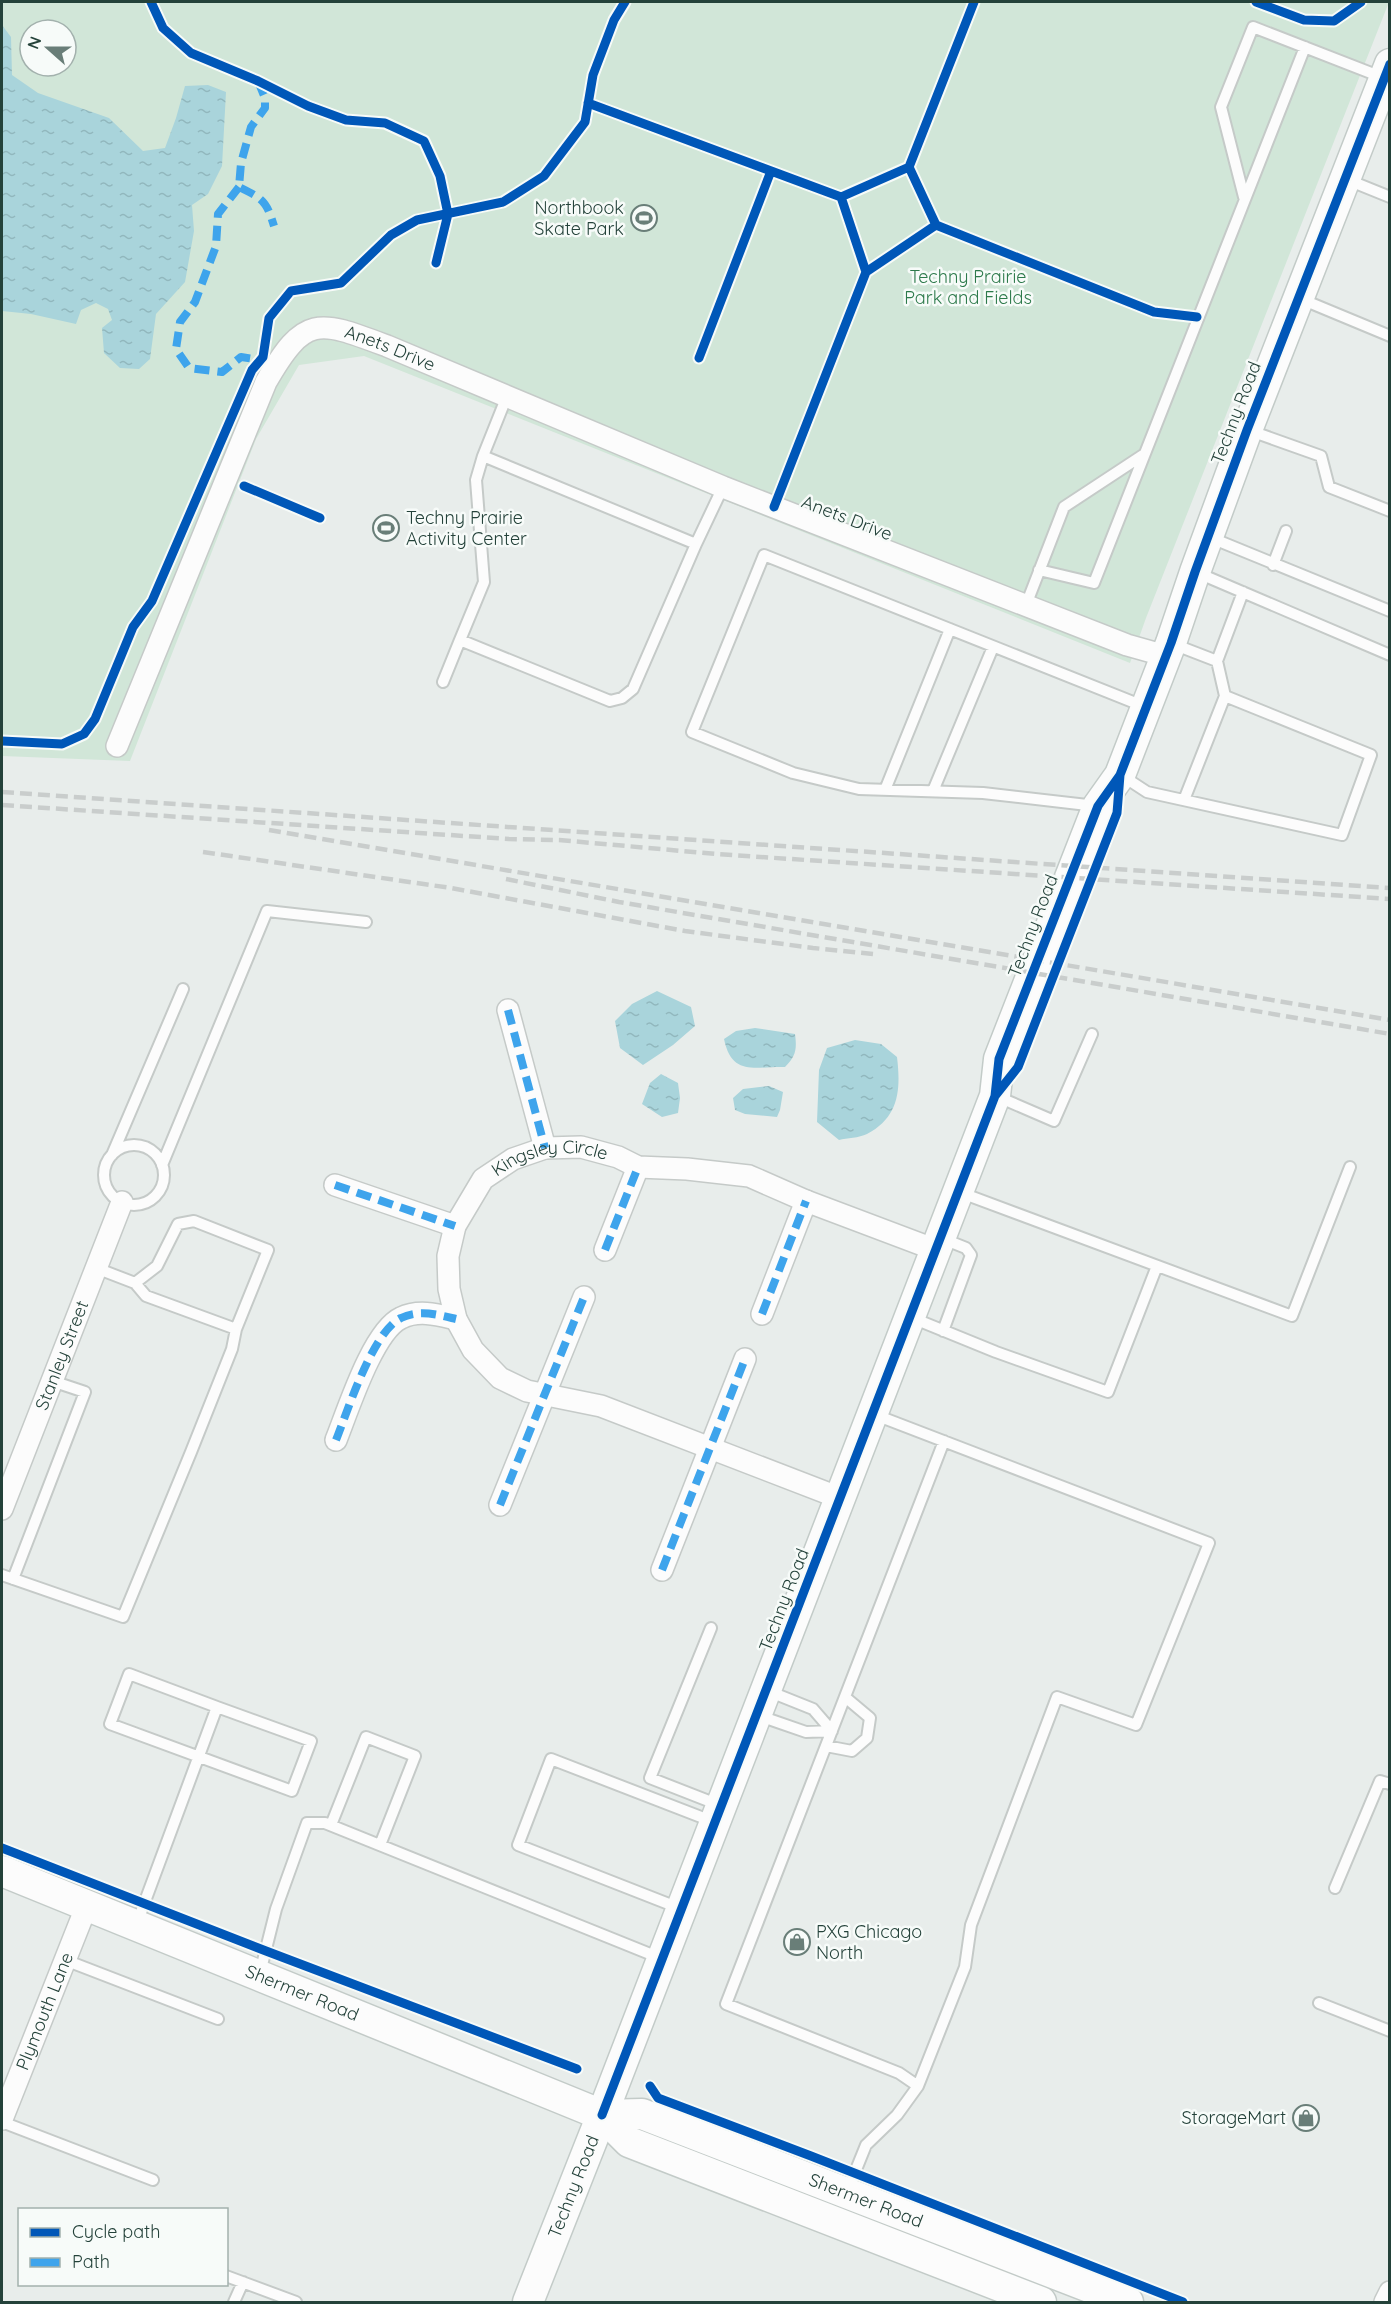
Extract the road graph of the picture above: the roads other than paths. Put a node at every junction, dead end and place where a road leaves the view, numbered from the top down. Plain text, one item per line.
1 (1305, 47) junction
2 (1387, 71) edge
3 (1345, 178) junction
4 (1389, 197) edge
5 (1244, 198) junction
6 (1298, 297) junction
7 (1389, 336) edge
8 (507, 396) junction
9 (1247, 430) junction
10 (1143, 454) junction
11 (483, 456) junction
12 (723, 487) junction
13 (1389, 511) edge
14 (1286, 531) dead end
15 (1208, 537) junction
16 (696, 544) junction
17 (1274, 565) junction
18 (1039, 570) junction
19 (1195, 572) junction
20 (1243, 592) junction
21 (1026, 605) junction
22 (1389, 611) edge
23 (950, 629) junction
24 (460, 640) junction
25 (993, 646) junction
26 (1169, 650) junction
27 (1389, 654) edge
28 (1217, 661) junction
29 (443, 682) dead end
30 (1225, 696) junction
31 (1146, 707) junction
32 (117, 746) dead end
33 (1120, 775) junction
34 (885, 790) junction
35 (933, 791) junction
36 (1184, 800) junction
37 (1098, 806) junction
38 (366, 922) dead end
39 (183, 989) dead end
40 (508, 1010) dead end
41 (1092, 1034) dead end
42 (995, 1096) junction
43 (545, 1148) junction
44 (112, 1155) junction
45 (162, 1165) junction
46 (638, 1167) junction
47 (1350, 1167) dead end
48 (335, 1185) dead end
49 (958, 1192) junction
50 (806, 1201) junction
51 (122, 1202) junction
52 (455, 1226) junction
53 (938, 1244) junction
54 (605, 1250) dead end
55 (1157, 1266) junction
56 (96, 1268) junction
57 (135, 1283) junction
58 (584, 1297) dead end
59 (762, 1314) dead end
60 (910, 1317) junction
61 (456, 1319) junction
62 (236, 1329) junction
63 (943, 1331) junction
64 (745, 1359) dead end
65 (52, 1381) junction
66 (544, 1395) junction
67 (873, 1414) junction
68 (336, 1440) dead end
69 (944, 1441) junction
70 (711, 1446) junction
71 (840, 1498) junction
72 (500, 1504) dead end
73 (2, 1509) edge
74 (662, 1570) dead end
75 (2, 1575) edge
76 (13, 1579) junction
77 (711, 1628) dead end
78 (845, 1697) junction
79 (762, 1702) junction
80 (218, 1707) junction
81 (832, 1731) junction
82 (826, 1746) junction
83 (199, 1756) junction
84 (1389, 1784) edge
85 (718, 1814) junction
86 (331, 1825) junction
87 (380, 1845) junction
88 (2, 1871) edge
89 (1335, 1888) dead end
90 (87, 1905) junction
91 (682, 1909) junction
92 (136, 1926) junction
93 (663, 1959) junction
94 (64, 1960) junction
95 (259, 1977) junction
96 (1319, 2003) dead end
97 (218, 2019) dead end
98 (1389, 2031) edge
99 (918, 2086) junction
100 (602, 2115) junction
101 (2, 2120) edge
102 (153, 2180) dead end
103 (846, 2193) junction
104 (228, 2277) edge
105 (243, 2282) junction
106 (1389, 2292) edge
107 (234, 2302) edge
108 (296, 2302) edge
109 (528, 2302) edge
110 (1041, 2302) edge
111 (1128, 2302) edge
112 (1385, 2302) edge

1 - 2 lane
1 - 5 lane
1 - 5 lane
2 - 3 main road, Techny Road
3 - 4 lane
3 - 6 main road, Techny Road
5 - 10 lane
6 - 7 lane
6 - 9 main road, Techny Road
8 - 11 lane
8 - 12 street, Anets Drive
8 - 32 street, Anets Drive
9 - 13 lane
9 - 15 main road, Techny Road
10 - 18 lane
10 - 18 lane
11 - 16 lane
11 - 24 lane
12 - 16 lane
12 - 21 street, Anets Drive
14 - 17 lane
15 - 17 lane
15 - 19 main road, Techny Road
16 - 24 lane
17 - 22 lane
18 - 21 lane
19 - 20 lane
19 - 26 main road, Techny Road
20 - 27 lane
20 - 28 lane
21 - 26 street, Anets Drive
23 - 25 lane
23 - 34 lane
23 - 34 lane
24 - 29 lane
25 - 31 lane
25 - 35 lane
26 - 28 lane
26 - 31 main road, Techny Road
28 - 30 lane
30 - 36 lane
30 - 36 lane
31 - 33 main road, Techny Road
33 - 36 lane
33 - 37 main road, Techny Road
33 - 42 main road, Techny Road
34 - 35 lane
35 - 37 lane
37 - 42 main road, Techny Road
38 - 45 lane
39 - 44 lane
40 - 43 street
41 - 42 lane
42 - 49 main road, Techny Road
43 - 46 street, Kingsley Circle
43 - 52 street, Kingsley Circle
44 - 45 lane
44 - 51 lane
45 - 51 lane
46 - 50 street, Kingsley Circle
46 - 54 street
47 - 55 lane
48 - 52 street
49 - 53 main road, Techny Road
49 - 55 lane
50 - 53 street, Kingsley Circle
50 - 59 street
51 - 56 street, Stanley Street
52 - 61 street, Kingsley Circle
53 - 60 main road, Techny Road
53 - 63 lane
55 - 63 lane
56 - 57 lane
56 - 65 street, Stanley Street
57 - 62 lane
57 - 62 lane
58 - 66 street
60 - 63 lane
60 - 67 main road, Techny Road
61 - 66 street, Kingsley Circle
61 - 68 street
62 - 76 lane
64 - 70 street
65 - 73 street, Stanley Street
65 - 76 lane
66 - 70 street, Kingsley Circle
66 - 72 street
67 - 69 lane
67 - 71 main road, Techny Road
69 - 78 lane
69 - 99 lane
70 - 71 street, Kingsley Circle
70 - 74 street
71 - 79 main road, Techny Road
75 - 76 lane
77 - 85 lane
78 - 81 lane
78 - 82 lane
79 - 81 lane
79 - 81 lane
79 - 85 main road, Techny Road
80 - 83 lane
80 - 83 lane
80 - 83 lane
81 - 82 lane
82 - 99 lane
83 - 92 lane
84 - 89 lane
85 - 91 main road, Techny Road
85 - 91 lane
86 - 87 lane
86 - 87 lane
86 - 95 lane
87 - 93 lane
88 - 90 main road, Shermer Road
90 - 92 main road, Shermer Road
90 - 94 street, Plymouth Lane
91 - 93 main road, Techny Road
92 - 95 main road, Shermer Road
93 - 100 main road, Techny Road
94 - 97 lane
94 - 101 street, Plymouth Lane
95 - 100 main road, Shermer Road
96 - 98 lane
99 - 103 lane
100 - 103 main road, Shermer Road
100 - 109 main road, Techny Road
100 - 110 main road, Shermer Road
101 - 102 lane
103 - 111 main road, Shermer Road
104 - 105 lane
105 - 107 lane
105 - 108 lane
106 - 112 street

